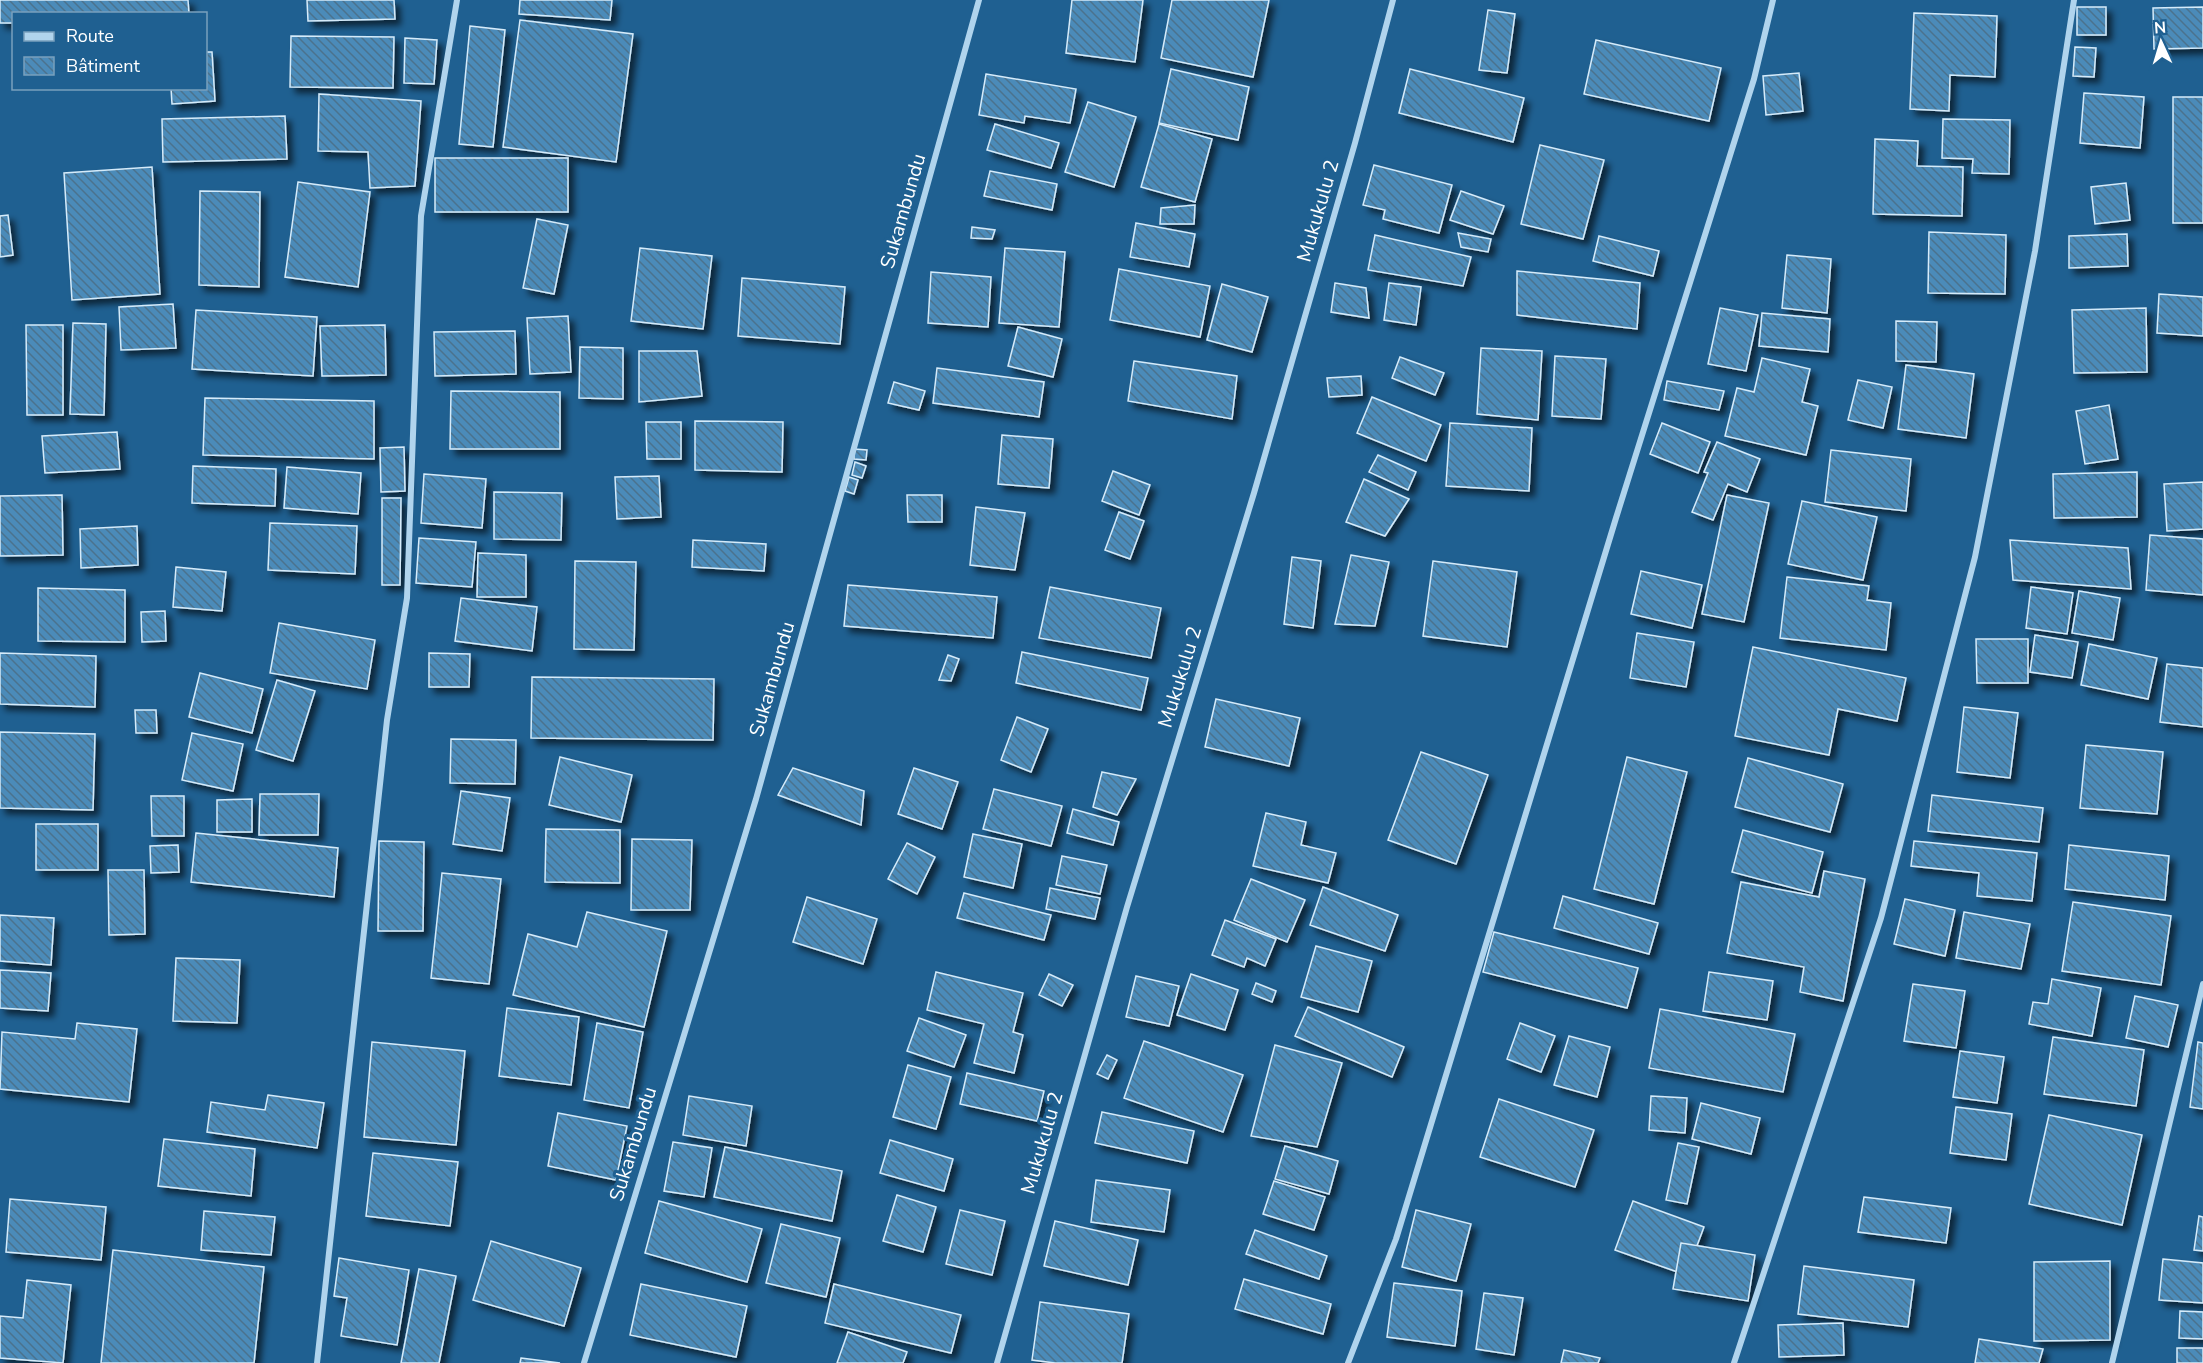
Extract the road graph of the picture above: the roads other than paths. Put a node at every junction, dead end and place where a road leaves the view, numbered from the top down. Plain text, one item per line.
1 (457, 0) edge
2 (979, 0) edge
3 (1394, 0) edge
4 (1773, 0) edge
5 (2074, 0) edge
6 (2203, 984) edge
7 (317, 1363) edge
8 (584, 1363) edge
9 (996, 1363) edge
10 (1348, 1363) edge
11 (1734, 1363) edge
12 (2112, 1363) edge

1 - 7 street
2 - 8 street, Sukambundu
3 - 9 street, Mukukulu 2
4 - 10 street
5 - 11 street
6 - 12 street

